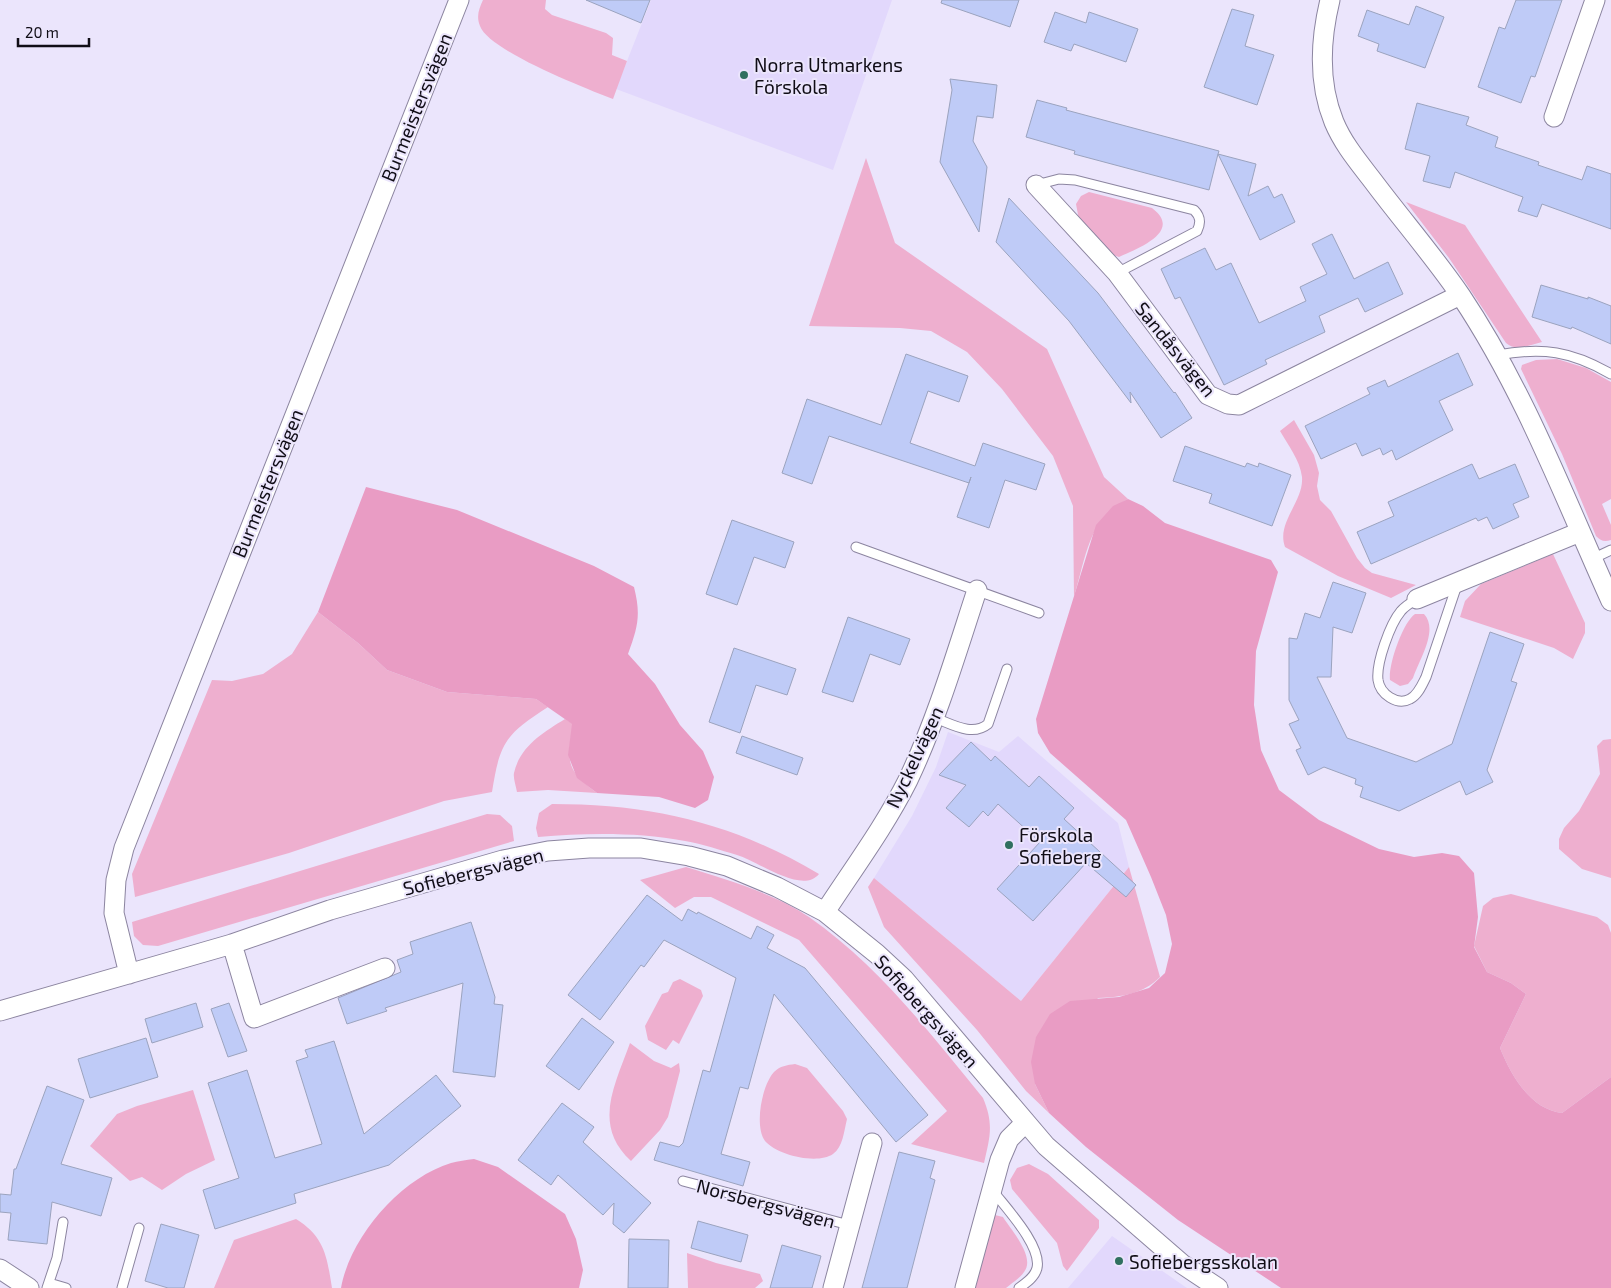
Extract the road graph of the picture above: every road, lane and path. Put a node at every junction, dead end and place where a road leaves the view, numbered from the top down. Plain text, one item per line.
1 (459, 0) edge
2 (1330, 0) edge
3 (1595, 0) edge
4 (1554, 117) dead end
5 (1036, 185) joint
6 (1117, 273) junction
7 (1460, 295) junction
8 (1498, 355) junction
9 (1611, 374) edge
10 (1580, 532) junction
11 (856, 547) dead end
12 (1611, 550) edge
13 (1592, 559) junction
14 (1459, 582) junction
15 (977, 590) junction
16 (1417, 599) joint
17 (1611, 601) edge
18 (1039, 613) dead end
19 (1007, 669) dead end
20 (935, 718) junction
21 (825, 912) junction
22 (232, 944) junction
23 (385, 968) dead end
24 (129, 974) junction
25 (0, 1011) edge
26 (1025, 1124) junction
27 (872, 1143) dead end
28 (683, 1182) dead end
29 (993, 1191) junction
30 (63, 1222) dead end
31 (849, 1225) junction
32 (139, 1228) dead end
33 (0, 1269) edge
34 (48, 1286) edge
35 (29, 1288) edge
36 (66, 1288) edge
37 (122, 1288) edge
38 (832, 1288) edge
39 (965, 1288) edge
40 (1019, 1288) edge
41 (1218, 1288) edge

1 - 24 street, Burmeistersvägen
2 - 7 street
3 - 4 street
5 - 6 street, Sandåsvägen
5 - 6 lane
6 - 7 street, Sandåsvägen
7 - 8 street
8 - 9 lane
8 - 10 street
10 - 13 street
10 - 14 street
11 - 15 lane
12 - 13 lane
13 - 17 street
14 - 16 street
14 - 16 lane
15 - 18 lane
15 - 20 street, Nyckelvägen
19 - 20 lane
20 - 21 street, Nyckelvägen
21 - 22 street, Sofiebergsvägen
21 - 26 street, Sofiebergsvägen
22 - 23 street
22 - 24 street, Sofiebergsvägen
24 - 25 street, Sofiebergsvägen
26 - 29 street
26 - 41 street, Sofiebergsvägen
27 - 31 street, Norsbergsvägen
28 - 31 lane, Norsbergsvägen
29 - 39 street
29 - 40 lane
30 - 34 lane
31 - 38 street, Norsbergsvägen
32 - 37 lane
33 - 35 street
34 - 36 lane

